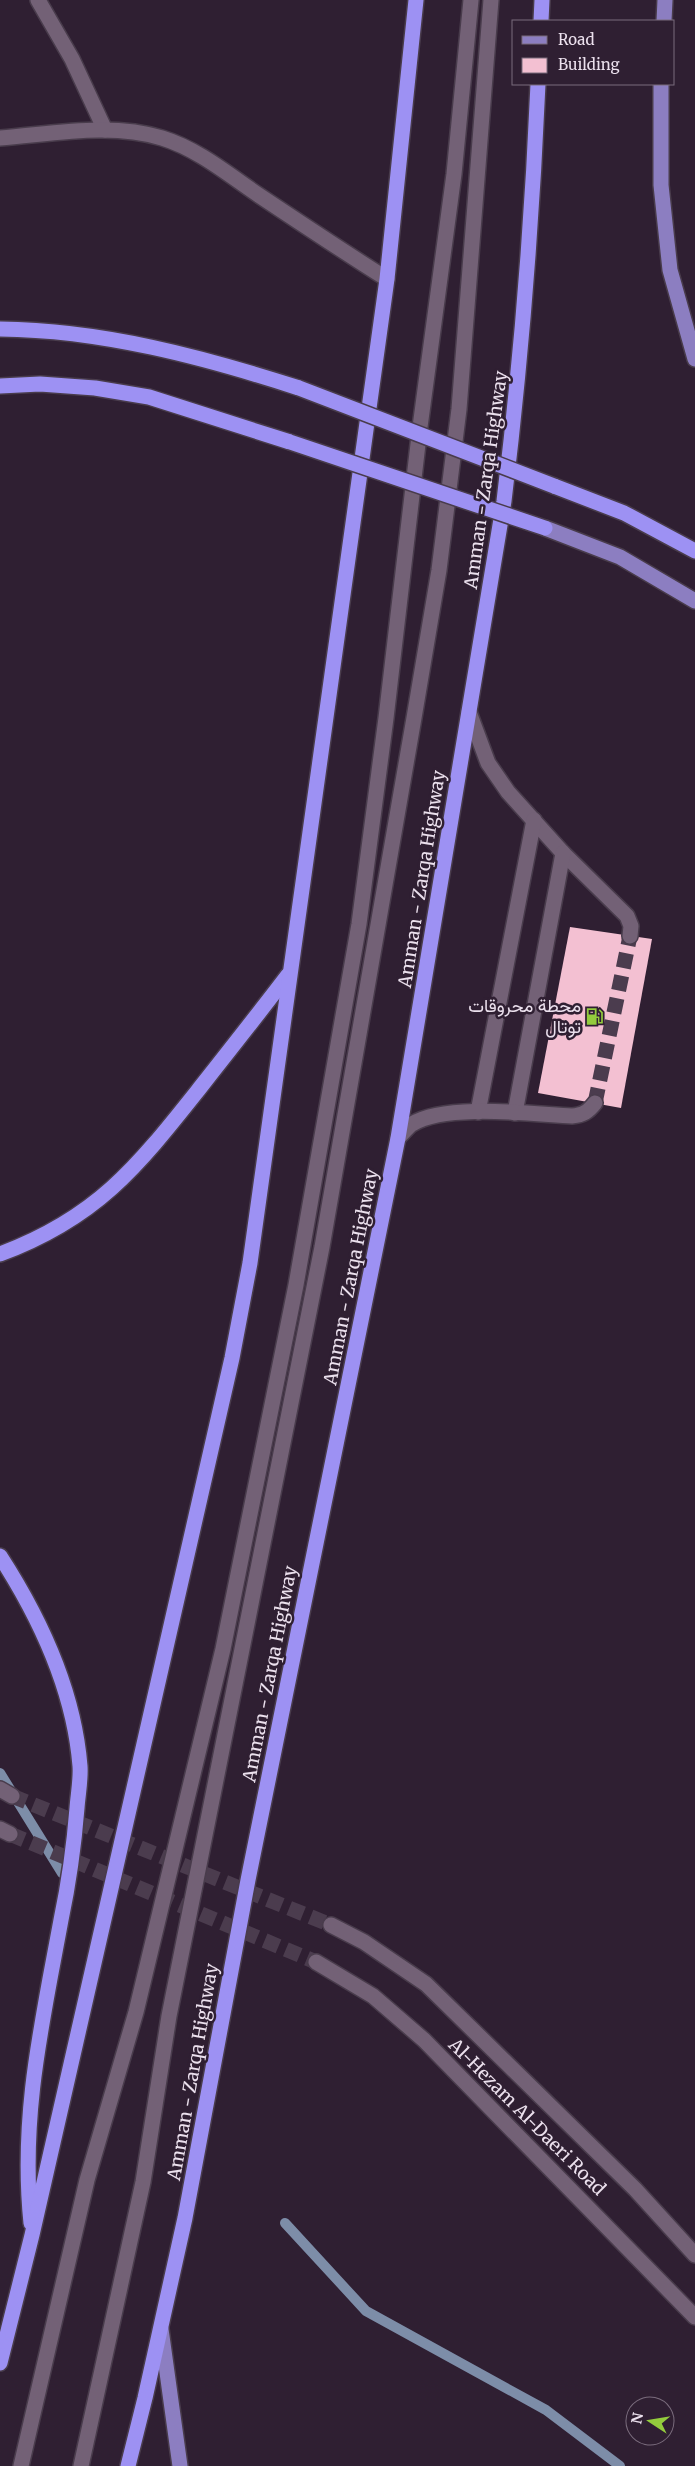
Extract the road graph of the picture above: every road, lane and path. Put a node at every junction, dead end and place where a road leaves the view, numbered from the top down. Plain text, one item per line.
1 (38, 0) edge
2 (416, 0) edge
3 (471, 0) edge
4 (491, 0) edge
5 (542, 0) edge
6 (665, 0) edge
7 (541, 20) edge
8 (664, 20) edge
9 (538, 85) edge
10 (662, 85) edge
11 (105, 130) junction
12 (0, 138) edge
13 (387, 279) junction
14 (0, 329) edge
15 (695, 359) edge
16 (0, 386) edge
17 (545, 528) joint
18 (695, 551) edge
19 (695, 601) edge
20 (469, 712) junction
21 (534, 820) junction
22 (564, 853) junction
23 (630, 936) tunnel mouth
24 (289, 974) junction
25 (595, 1103) dead end
26 (478, 1112) junction
27 (515, 1113) junction
28 (398, 1138) junction
29 (0, 1254) edge
30 (0, 1556) edge
31 (331, 1925) tunnel mouth
32 (316, 1962) tunnel mouth
33 (32, 2235) junction
34 (695, 2255) edge
35 (695, 2317) edge
36 (161, 2327) junction
37 (1, 2356) edge
38 (21, 2466) edge
39 (81, 2466) edge
40 (128, 2466) edge
41 (180, 2466) edge

1 - 11 street
2 - 13 highway
3 - 38 street
4 - 39 street
5 - 7 highway
6 - 8 main road
9 - 20 highway, Amman - Zarqa Highway
10 - 15 main road
11 - 12 street
11 - 13 street
13 - 24 highway
14 - 18 highway, bridge
16 - 17 highway, bridge
17 - 19 main road
20 - 21 street
20 - 28 highway, Amman - Zarqa Highway
21 - 22 street
21 - 26 street
22 - 23 street
22 - 27 street
24 - 29 highway
24 - 33 highway
25 - 27 street
26 - 27 street
26 - 28 street
28 - 36 highway, Amman - Zarqa Highway
30 - 33 highway
31 - 34 street, Al-Hezam Al-Daeri Road
32 - 35 street, Al-Hezam Al-Daeri Road
33 - 37 highway
36 - 40 highway, Amman - Zarqa Highway
36 - 41 main road

